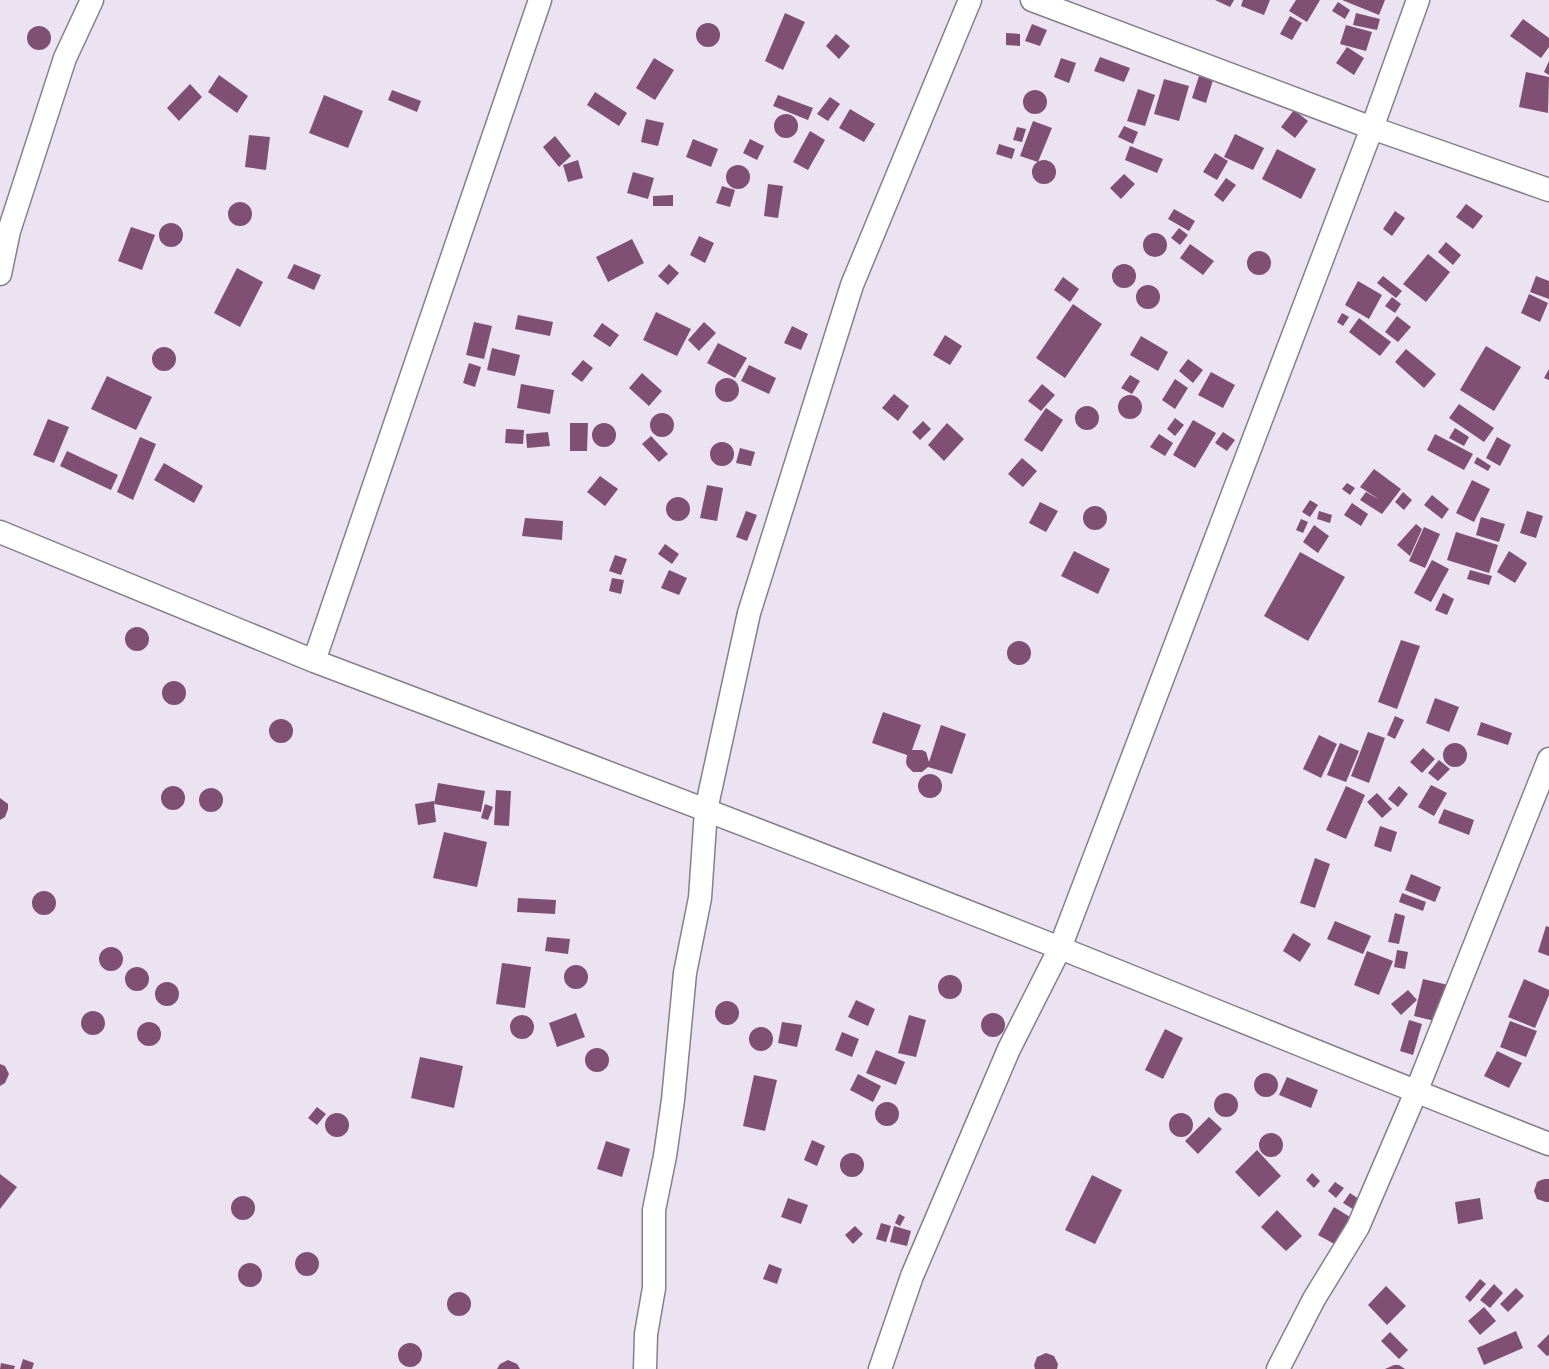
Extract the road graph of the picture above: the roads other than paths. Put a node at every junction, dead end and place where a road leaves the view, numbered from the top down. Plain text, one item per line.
1 (92, 0) edge
2 (540, 0) edge
3 (970, 0) edge
4 (1032, 0) edge
5 (1418, 0) edge
6 (1372, 128) junction
7 (1549, 190) edge
8 (0, 274) edge
9 (0, 532) edge
10 (314, 661) junction
11 (1549, 760) edge
12 (706, 810) junction
13 (1060, 948) junction
14 (1416, 1092) junction
15 (1549, 1144) edge
16 (645, 1369) edge
17 (880, 1369) edge
18 (1278, 1369) edge

1 - 8 street
2 - 10 street
3 - 12 street
4 - 6 street
5 - 6 street
6 - 7 street
6 - 13 street
9 - 10 street
10 - 12 street
11 - 14 street
12 - 13 street
12 - 16 street
13 - 14 street
13 - 17 street
14 - 15 street
14 - 18 street

